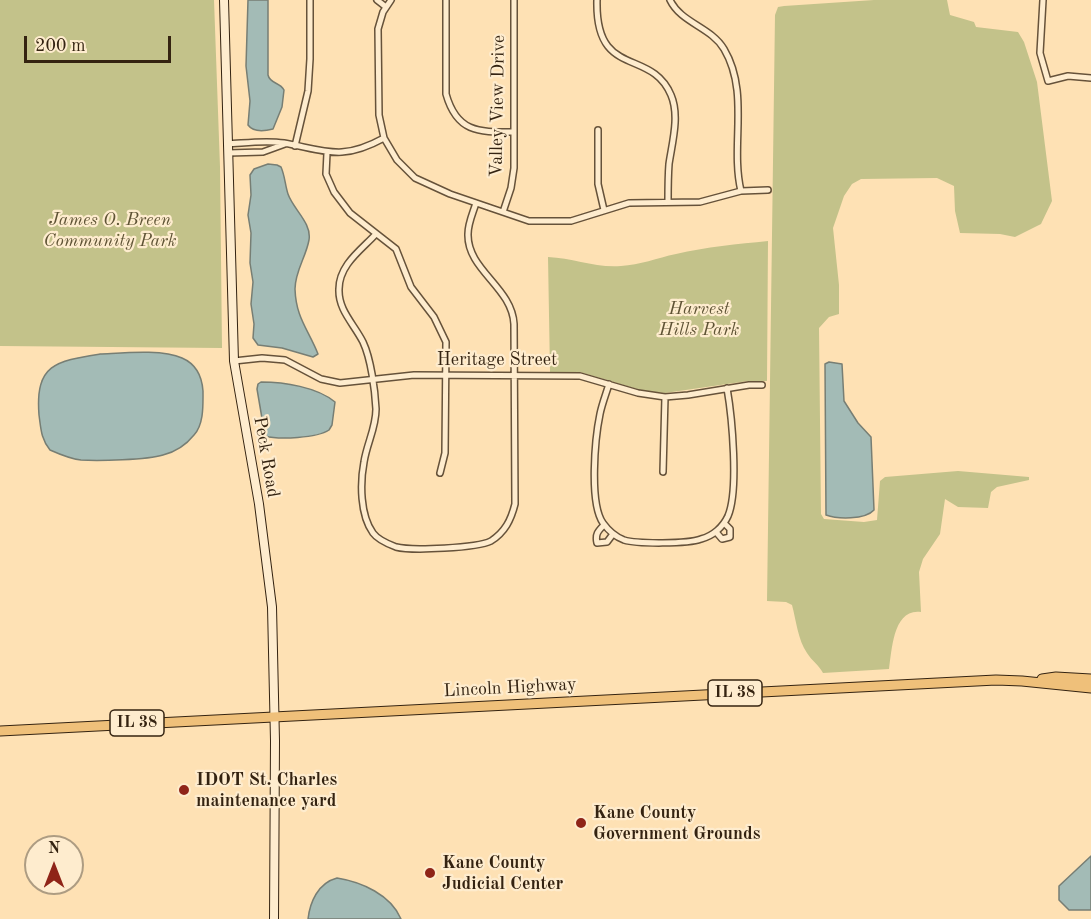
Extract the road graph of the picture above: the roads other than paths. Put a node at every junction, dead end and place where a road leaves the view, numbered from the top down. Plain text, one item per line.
1 (224, 0) edge
2 (310, 0) edge
3 (377, 0) edge
4 (391, 0) edge
5 (446, 0) edge
6 (514, 0) edge
7 (597, 0) edge
8 (670, 0) edge
9 (1043, 0) edge
10 (386, 7) junction
11 (1091, 78) edge
12 (598, 130) dead end
13 (514, 132) junction
14 (384, 138) junction
15 (227, 144) junction
16 (286, 144) junction
17 (295, 146) junction
18 (228, 153) junction
19 (327, 153) junction
20 (768, 190) dead end
21 (741, 191) junction
22 (668, 202) junction
23 (477, 203) junction
24 (604, 210) junction
25 (502, 212) junction
26 (376, 234) junction
27 (234, 361) junction
28 (446, 375) junction
29 (514, 375) junction
30 (372, 380) junction
31 (609, 384) junction
32 (762, 385) dead end
33 (727, 388) junction
34 (665, 397) junction
35 (663, 472) dead end
36 (440, 473) dead end
37 (723, 523) junction
38 (604, 525) junction
39 (716, 532) junction
40 (613, 534) junction
41 (1091, 679) edge
42 (1022, 681) junction
43 (1091, 688) edge
44 (273, 717) junction
45 (0, 731) edge
46 (274, 919) edge

1 - 15 street, Peck Road
2 - 17 street
3 - 10 street
4 - 10 street
5 - 13 street
6 - 13 street, Valley View Drive
7 - 22 street
8 - 21 street
9 - 11 street
10 - 14 street
12 - 24 street
13 - 25 street, Valley View Drive
14 - 19 street
14 - 23 street
15 - 16 street
15 - 18 street, Peck Road
16 - 17 street
16 - 18 street
17 - 19 street
18 - 27 street, Peck Road
19 - 26 street
20 - 21 street
21 - 22 street
22 - 24 street
23 - 25 street
23 - 29 street
24 - 25 street
26 - 28 street
26 - 30 street
27 - 30 street, Heritage Street
27 - 44 street, Peck Road
28 - 29 street, Heritage Street
28 - 30 street, Heritage Street
28 - 36 street
29 - 30 street
29 - 31 street, Heritage Street
31 - 34 street, Heritage Street
31 - 38 street
32 - 33 street, Heritage Street
33 - 34 street, Heritage Street
33 - 37 street
34 - 35 street
37 - 39 street
37 - 39 street
38 - 40 street
38 - 40 street
39 - 40 street
41 - 42 main road, Lincoln Highway / IL 38
42 - 43 main road, Lincoln Highway / IL 38
42 - 44 main road, Lincoln Highway / IL 38
44 - 45 main road, Lincoln Highway / IL 38
44 - 46 street, Peck Road

